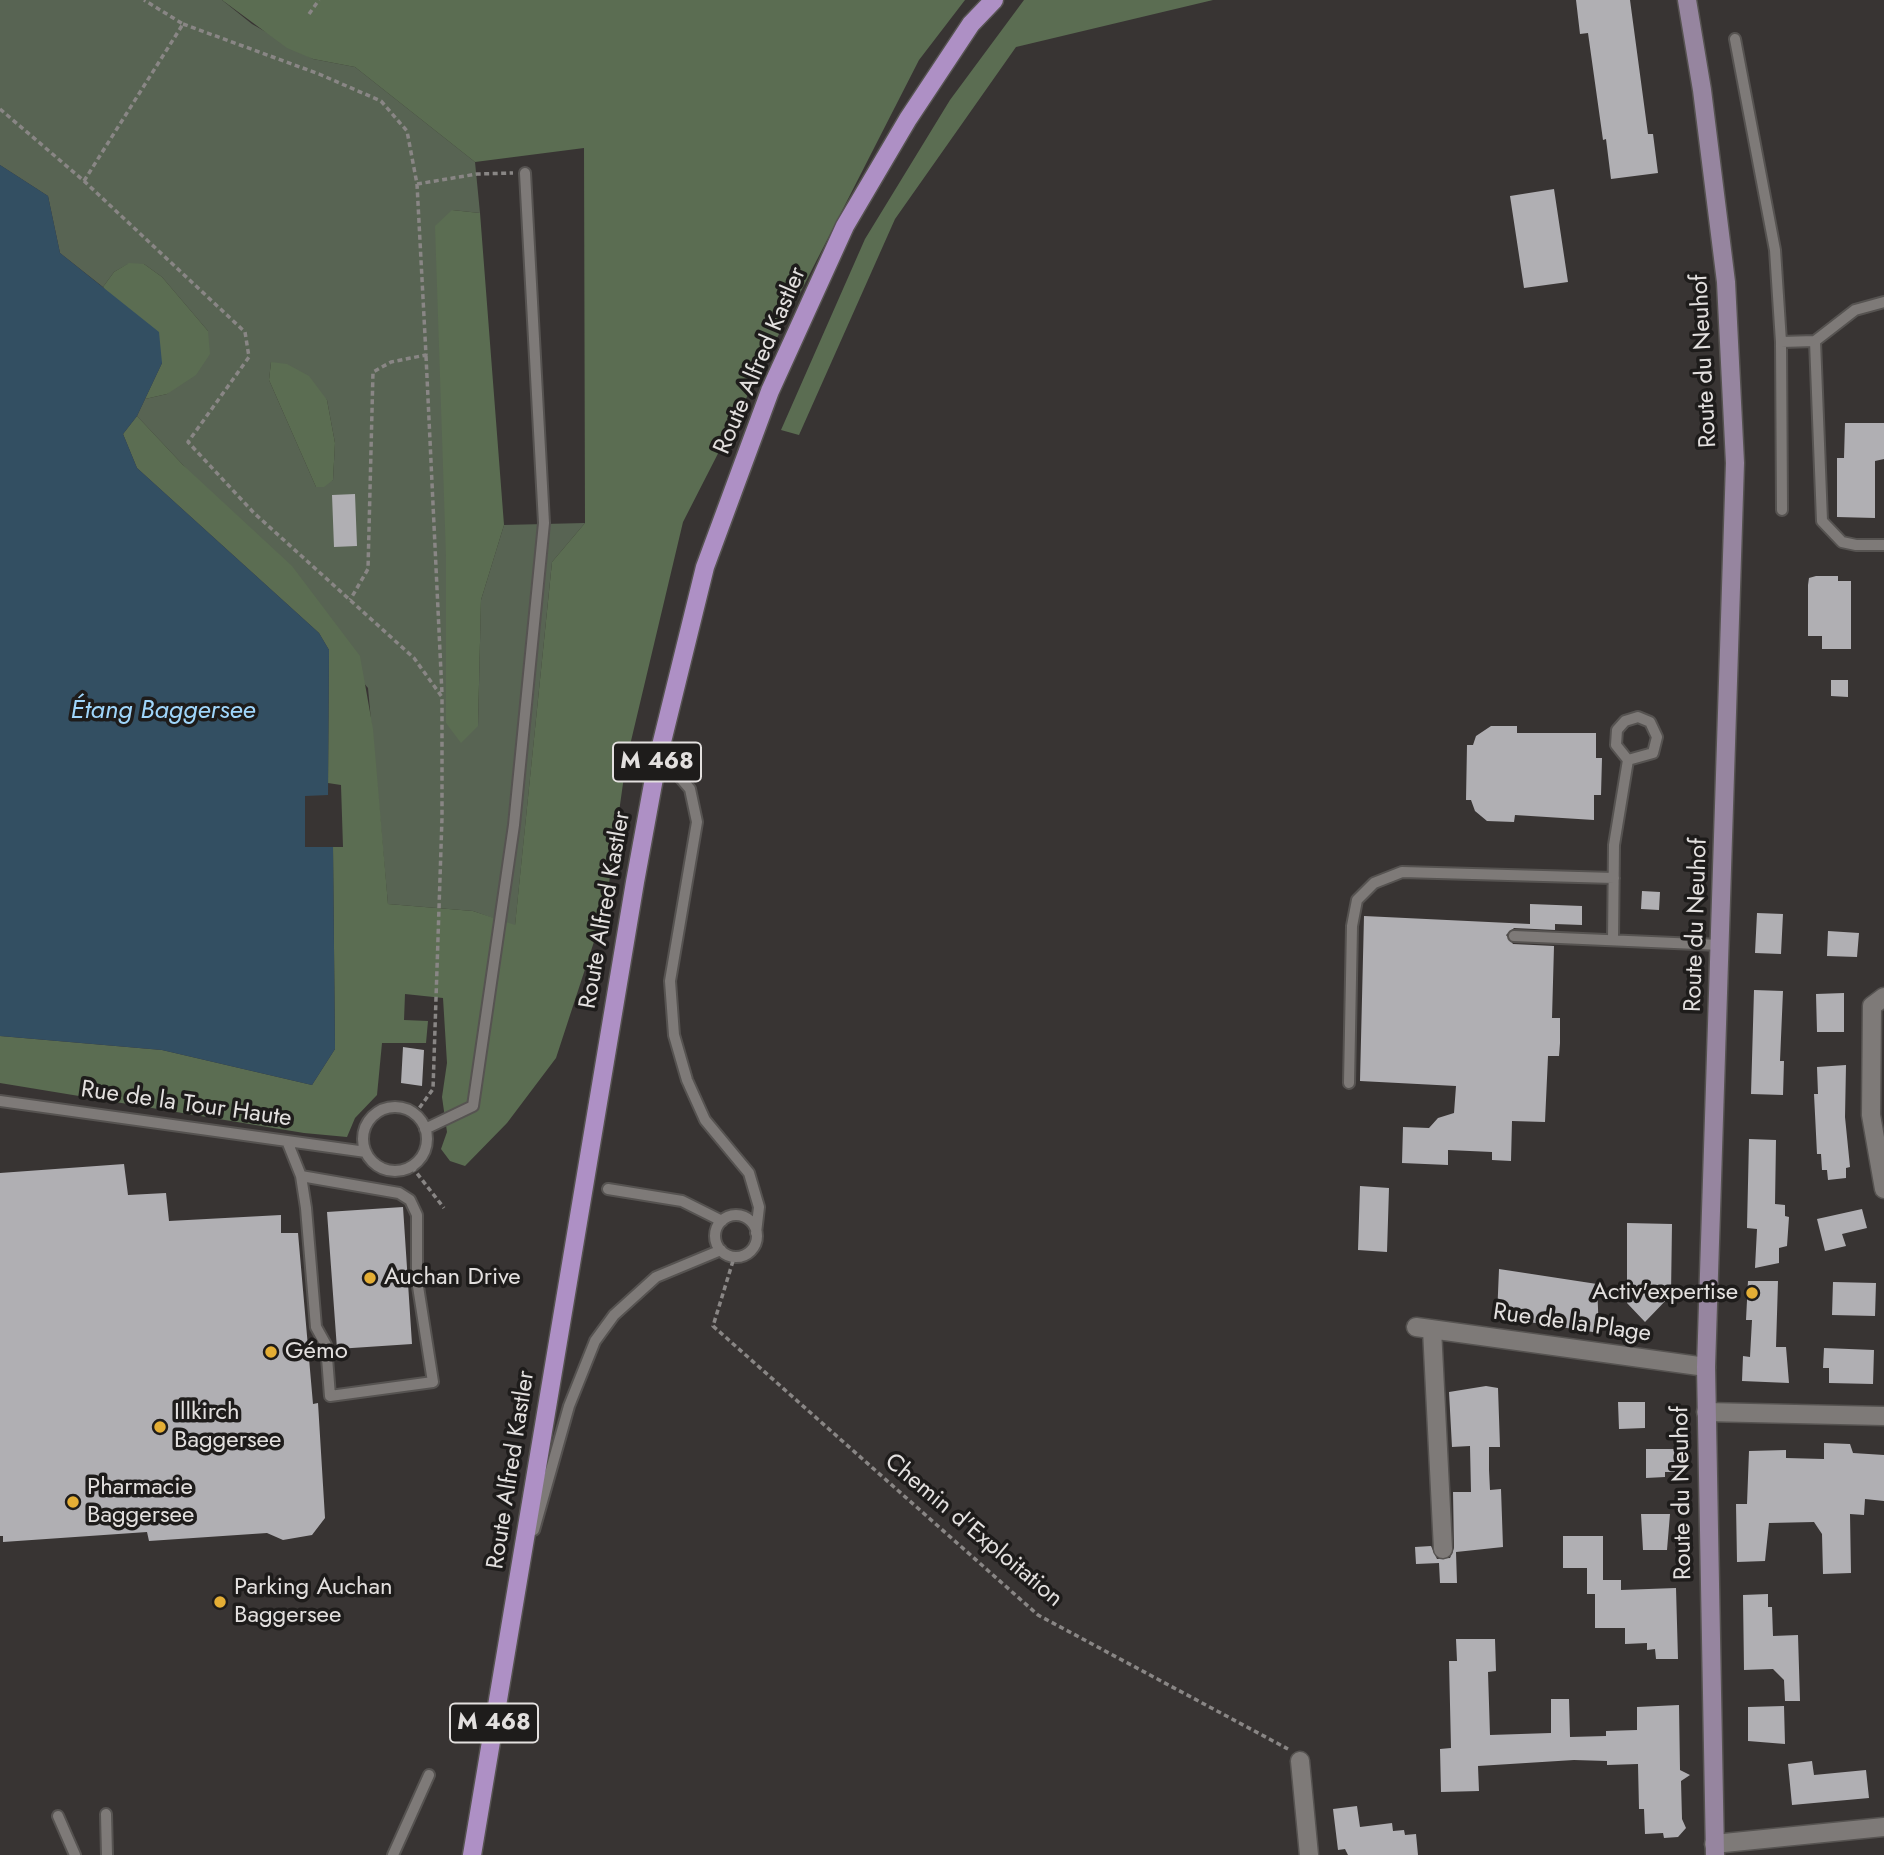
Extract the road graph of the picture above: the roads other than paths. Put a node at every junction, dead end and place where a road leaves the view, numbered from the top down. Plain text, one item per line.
1 (994, 0) edge
2 (1687, 0) edge
3 (1735, 39) dead end
4 (525, 173) road end
5 (1884, 302) edge
6 (1815, 341) junction
7 (1781, 342) junction
8 (1782, 510) dead end
9 (1884, 545) edge
10 (1628, 760) junction
11 (657, 762) junction
12 (1614, 878) junction
13 (1514, 936) dead end
14 (1613, 940) junction
15 (1720, 944) junction
16 (1884, 997) edge
17 (1349, 1083) dead end
18 (0, 1101) edge
19 (425, 1129) junction
20 (286, 1141) junction
21 (366, 1152) junction
22 (301, 1175) junction
23 (608, 1189) dead end
24 (1884, 1189) edge
25 (722, 1221) junction
26 (756, 1233) junction
27 (720, 1250) junction
28 (1706, 1367) junction
29 (1706, 1412) junction
30 (1884, 1416) edge
31 (1443, 1549) dead end
32 (517, 1590) junction
33 (1300, 1761) road end
34 (429, 1775) dead end
35 (106, 1814) dead end
36 (58, 1816) dead end
37 (1884, 1826) edge
38 (1714, 1849) edge
39 (75, 1855) edge
40 (107, 1855) edge
41 (393, 1855) edge
42 (472, 1855) edge
43 (1309, 1855) edge

1 - 11 main road, Route Alfred Kastler / M 468
2 - 15 street, Route du Neuhof
3 - 7 lane
4 - 19 lane
5 - 6 lane
6 - 7 lane
6 - 9 lane
7 - 8 lane
10 - 10 lane
10 - 12 lane
11 - 26 lane
11 - 32 main road, Route Alfred Kastler / M 468
12 - 14 lane
12 - 17 lane
13 - 14 lane
14 - 15 lane
15 - 28 street, Route du Neuhof
16 - 24 street
18 - 20 lane, Rue de la Tour Haute
19 - 21 lane, Rue de la Tour Haute
19 - 21 lane
20 - 21 lane, Rue de la Tour Haute
20 - 22 lane
22 - 22 lane
23 - 25 lane
25 - 26 lane
25 - 27 lane
26 - 27 lane
27 - 32 lane
28 - 29 street, Route du Neuhof
28 - 31 street, Rue de la Plage
29 - 30 street
29 - 38 street, Route du Neuhof
32 - 42 main road, Route Alfred Kastler / M 468
33 - 43 street
34 - 41 lane
35 - 40 lane
36 - 39 lane
37 - 38 street

